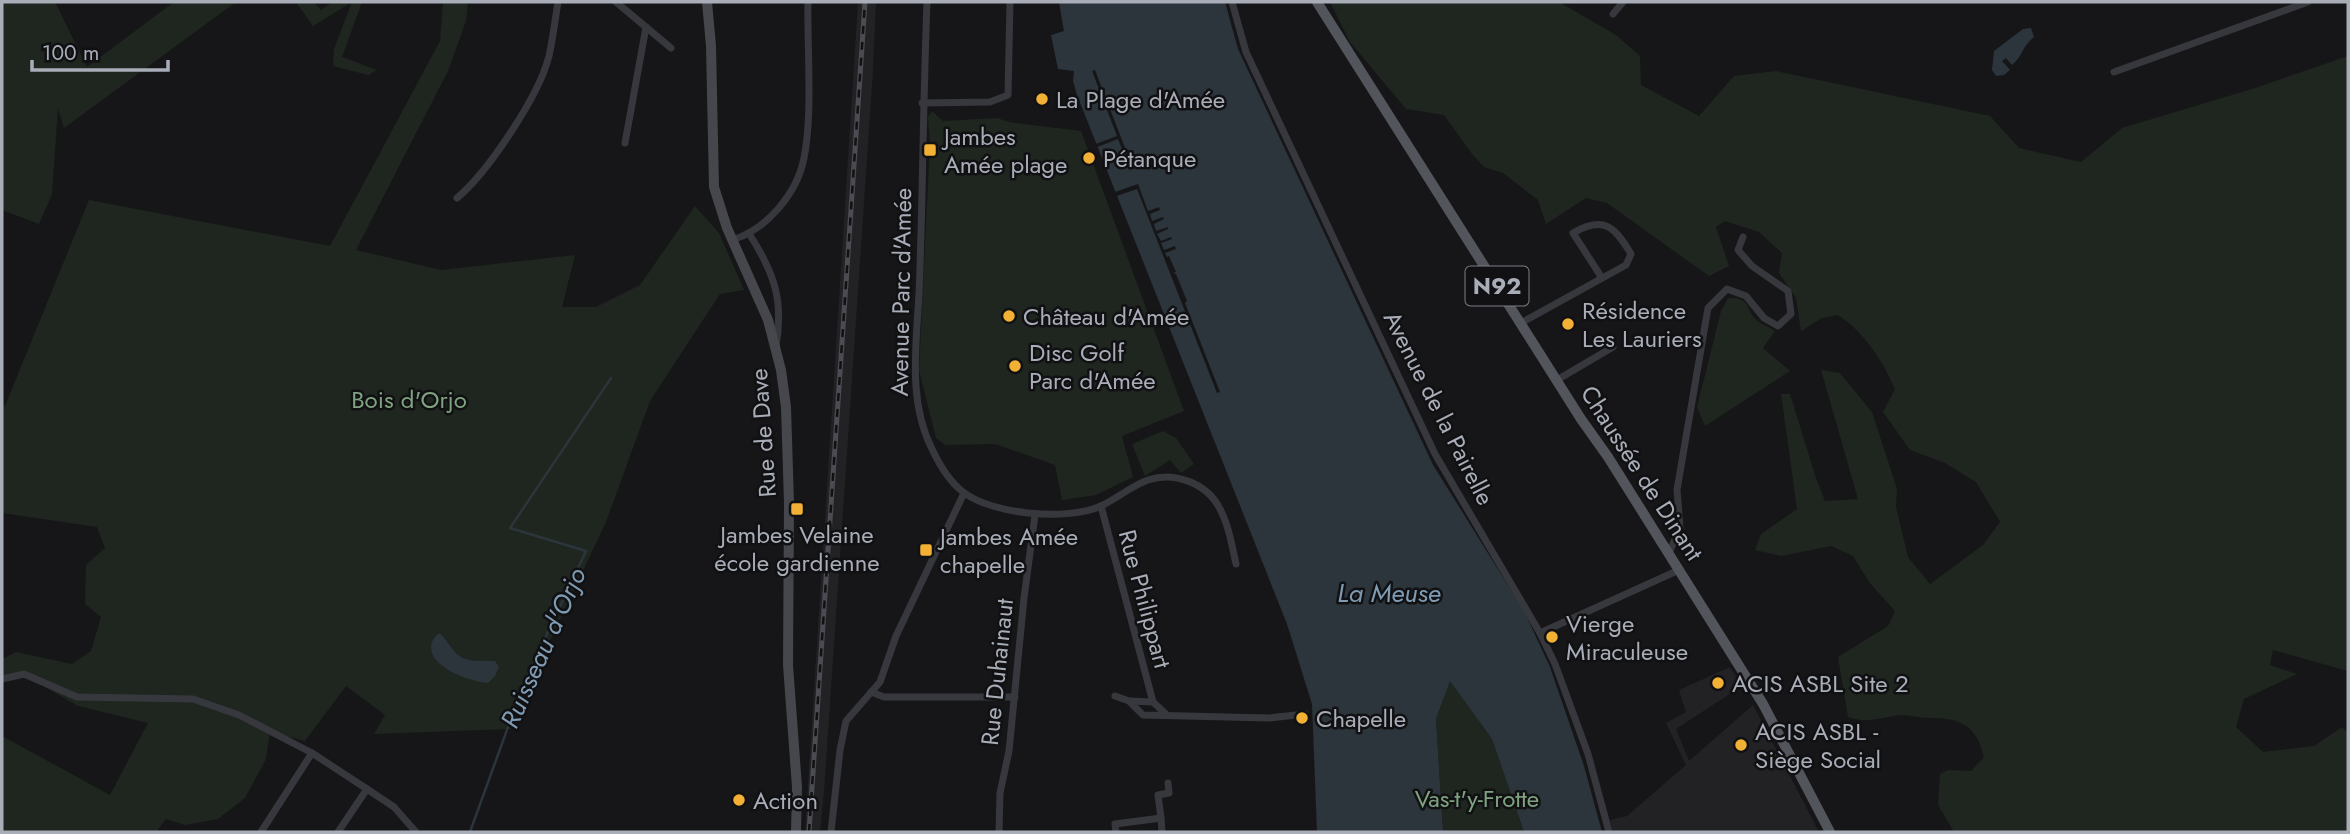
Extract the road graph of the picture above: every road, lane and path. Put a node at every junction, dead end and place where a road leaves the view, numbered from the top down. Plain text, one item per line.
1 (558, 2) edge
2 (616, 2) edge
3 (707, 2) edge
4 (808, 2) edge
5 (927, 2) edge
6 (1010, 2) edge
7 (1231, 2) edge
8 (1317, 2) edge
9 (1623, 2) edge
10 (2308, 2) edge
11 (1613, 14) dead end
12 (646, 27) junction
13 (671, 48) dead end
14 (2114, 72) dead end
15 (922, 103) junction
16 (625, 143) dead end
17 (457, 198) dead end
18 (750, 235) junction
19 (1743, 237) dead end
20 (732, 240) junction
21 (1602, 278) junction
22 (1521, 323) junction
23 (776, 347) junction
24 (1613, 347) dead end
25 (1557, 380) junction
26 (964, 493) junction
27 (1101, 506) junction
28 (1035, 515) junction
29 (1669, 553) junction
30 (1236, 564) dead end
31 (1679, 570) junction
32 (1540, 633) junction
33 (2, 679) edge
34 (871, 692) junction
35 (1115, 696) dead end
36 (1015, 697) junction
37 (1129, 701) junction
38 (1153, 702) junction
39 (1305, 714) dead end
40 (1167, 715) junction
41 (312, 753) junction
42 (1168, 783) dead end
43 (367, 789) junction
44 (1161, 818) junction
45 (411, 828) edge
46 (261, 832) edge
47 (338, 832) edge
48 (416, 832) edge
49 (796, 832) edge
50 (831, 832) edge
51 (999, 832) edge
52 (1116, 832) edge
53 (1162, 832) edge
54 (1609, 832) edge
55 (1830, 832) edge

1 - 17 street
2 - 12 street
3 - 20 main road, Rue de Dave
4 - 18 street
5 - 15 street, Avenue Parc d'Amée
6 - 15 street
7 - 32 street, Avenue de la Pairelle
8 - 22 main road, Chaussée de Dinant / N92
9 - 11 street
10 - 14 street
12 - 13 street
12 - 16 street
15 - 26 street, Avenue Parc d'Amée
18 - 20 street
18 - 23 street
19 - 29 street
20 - 23 main road, Rue de Dave
21 - 21 street
21 - 22 street
22 - 25 main road, Chaussée de Dinant / N92
23 - 49 main road, Rue de Dave
24 - 25 street
25 - 29 main road, Chaussée de Dinant / N92
26 - 28 street
26 - 34 street
27 - 28 street
27 - 30 street
27 - 38 street, Rue Philippart
28 - 36 street, Rue Duhainaut
29 - 31 main road, Chaussée de Dinant / N92
31 - 32 street
31 - 55 main road, Chaussée de Dinant / N92
32 - 54 street, Avenue de la Pairelle
33 - 41 street
34 - 36 street
34 - 50 street
35 - 37 street
36 - 51 street, Rue Duhainaut
37 - 38 street, Rue Philippart
37 - 40 street
38 - 40 street, Rue Philippart
39 - 40 street
41 - 43 street
41 - 46 street
42 - 44 street
43 - 45 street
43 - 47 street
44 - 52 street
44 - 53 street
45 - 48 street

